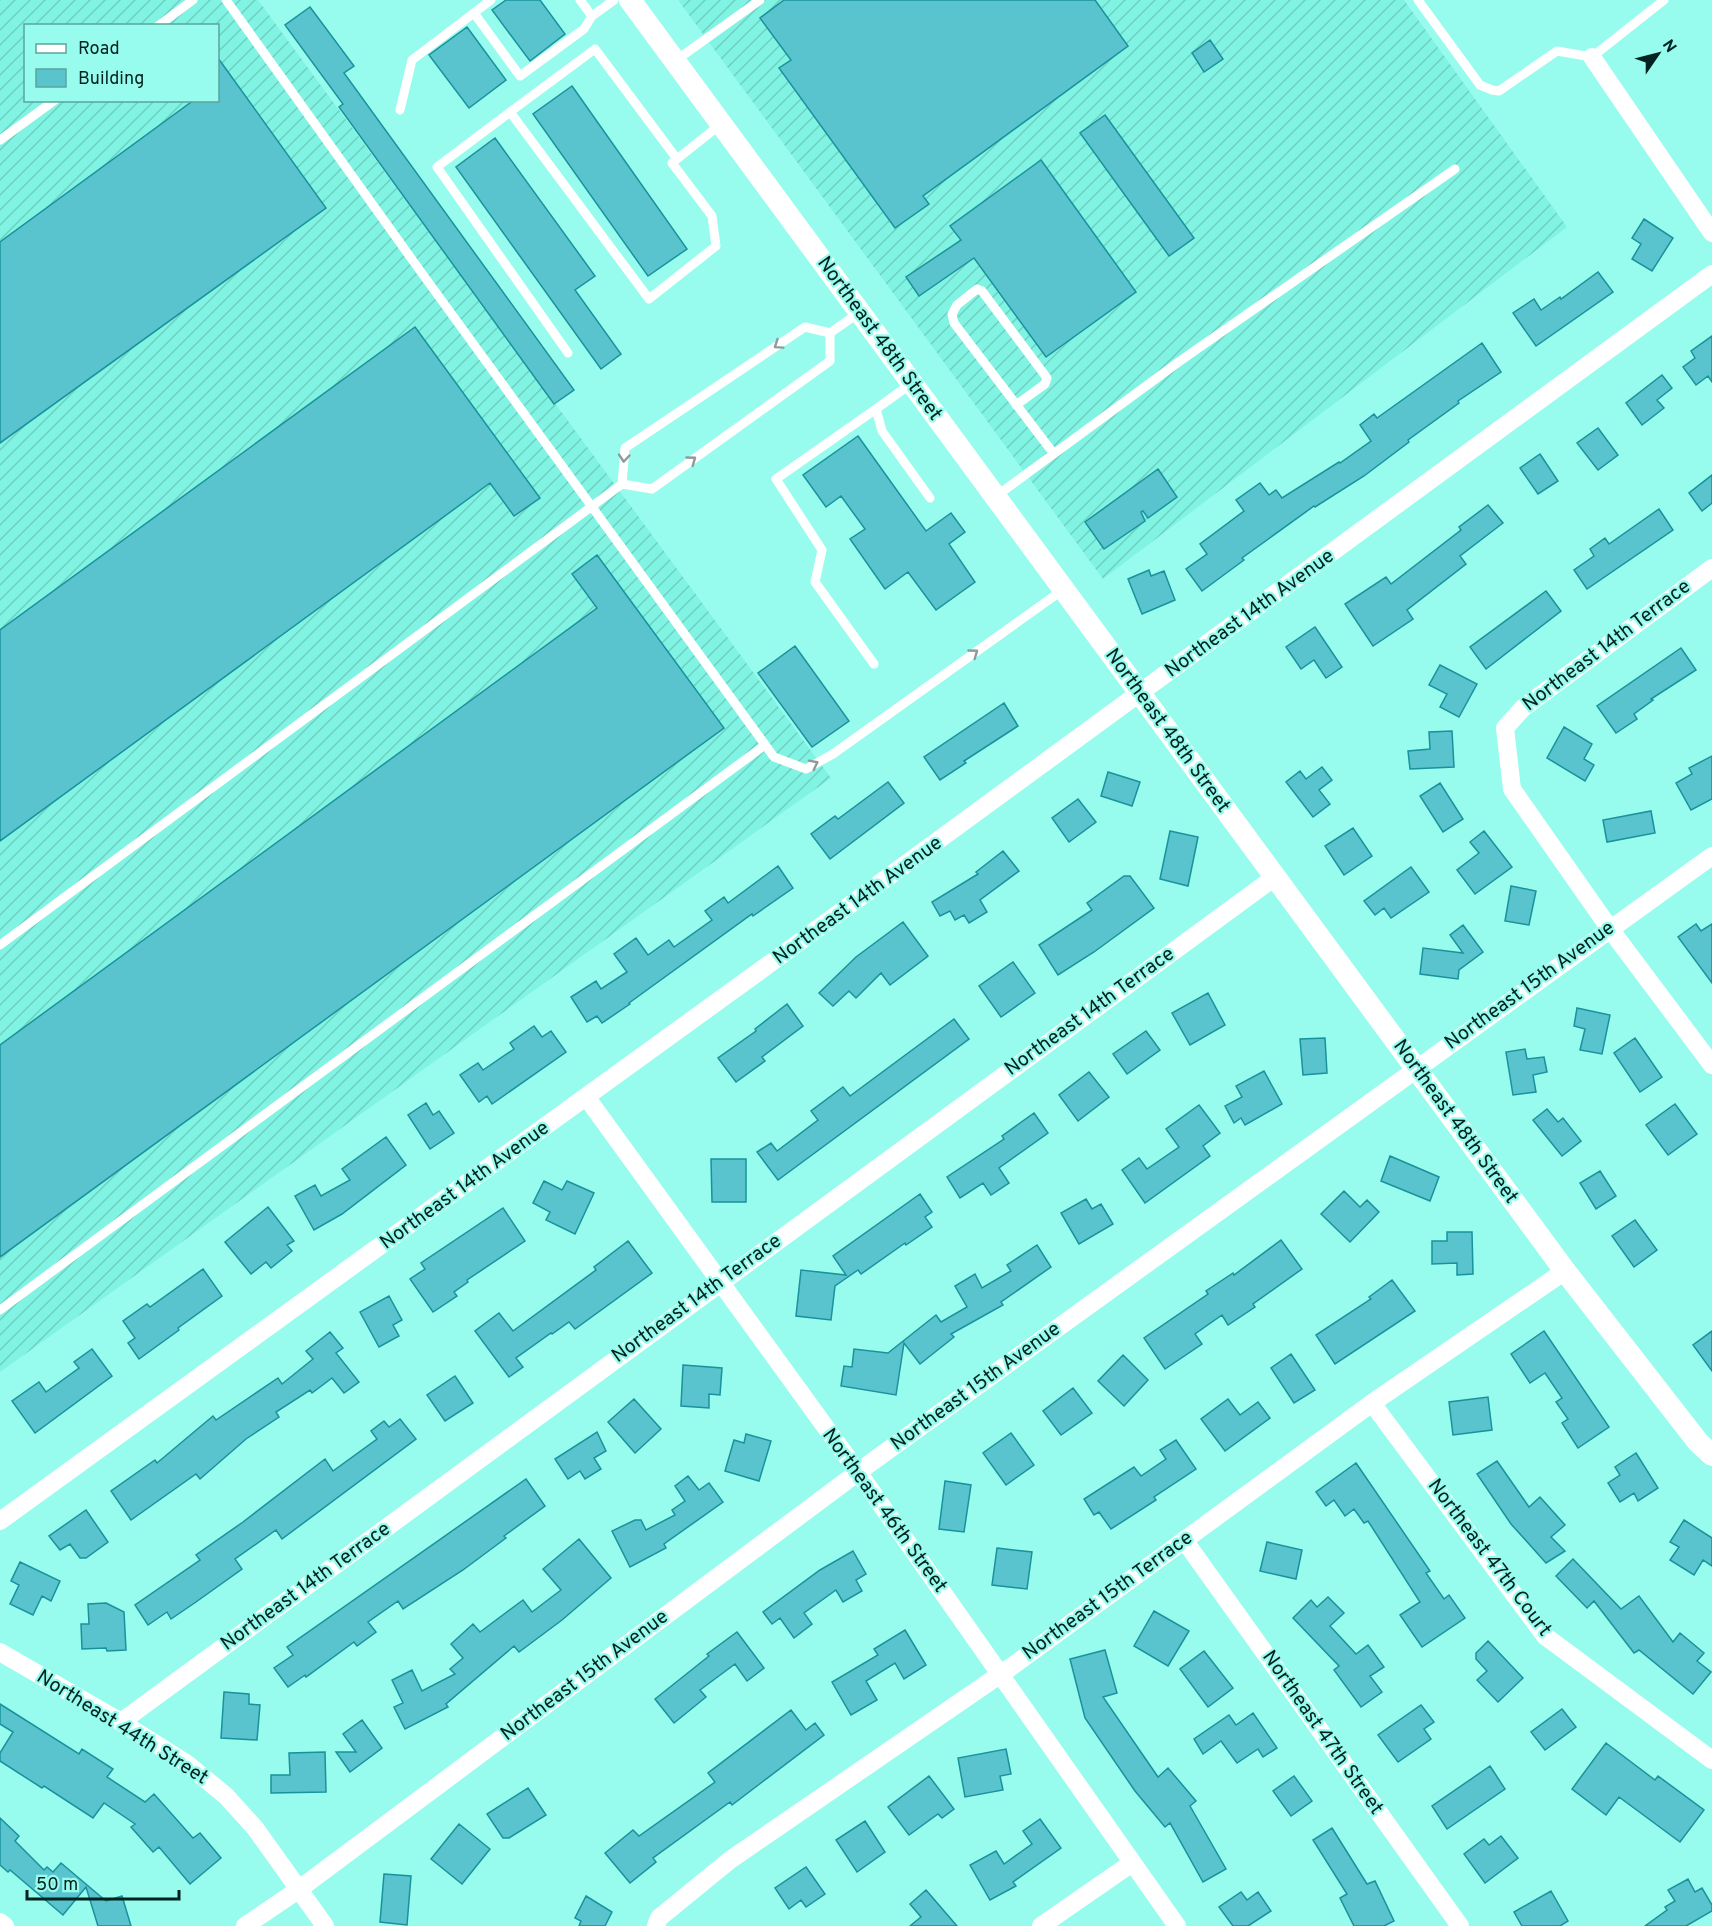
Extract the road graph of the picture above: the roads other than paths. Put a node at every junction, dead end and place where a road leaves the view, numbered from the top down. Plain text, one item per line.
1 (193, 0) edge
2 (226, 0) edge
3 (491, 0) edge
4 (580, 0) edge
5 (614, 0) edge
6 (630, 0) edge
7 (760, 0) edge
8 (1418, 0) edge
9 (1664, 0) edge
10 (746, 4) edge
11 (474, 13) junction
12 (591, 16) junction
13 (161, 24) edge
14 (1592, 57) junction
15 (675, 61) junction
16 (52, 102) edge
17 (400, 110) dead end
18 (510, 112) junction
19 (722, 124) junction
20 (0, 140) edge
21 (677, 159) junction
22 (1455, 169) dead end
23 (1712, 233) edge
24 (1712, 274) edge
25 (860, 312) junction
26 (830, 333) junction
27 (568, 353) dead end
28 (912, 383) junction
29 (1016, 405) junction
30 (876, 409) junction
31 (1054, 454) junction
32 (622, 484) junction
33 (995, 497) junction
34 (930, 498) dead end
35 (592, 507) junction
36 (1712, 568) edge
37 (1064, 589) junction
38 (874, 664) dead end
39 (1141, 695) junction
40 (765, 745) junction
41 (1712, 856) edge
42 (1275, 877) junction
43 (1610, 929) junction
44 (0, 945) edge
45 (1712, 1065) edge
46 (1416, 1068) junction
47 (587, 1098) junction
48 (1565, 1271) junction
49 (719, 1283) junction
50 (0, 1310) edge
51 (1372, 1403) junction
52 (1712, 1455) edge
53 (858, 1472) junction
54 (0, 1521) edge
55 (1184, 1540) junction
56 (0, 1652) edge
57 (1001, 1674) junction
58 (121, 1722) junction
59 (1712, 1760) edge
60 (1132, 1863) junction
61 (298, 1890) junction
62 (0, 1922) edge
63 (5, 1926) edge
64 (245, 1926) edge
65 (325, 1926) edge
66 (656, 1926) edge
67 (1041, 1926) edge
68 (1177, 1926) edge
69 (1460, 1926) edge

1 - 13 lane
2 - 35 lane
3 - 11 lane
4 - 12 lane
5 - 12 lane
6 - 15 street, Northeast 48th Street
7 - 10 lane
8 - 14 lane
9 - 14 lane
10 - 15 lane
11 - 12 lane
11 - 17 lane
14 - 23 street
15 - 19 street, Northeast 48th Street
16 - 20 lane
18 - 21 lane
18 - 21 lane
18 - 27 lane
19 - 21 lane
19 - 25 street, Northeast 48th Street
22 - 31 lane
24 - 39 street, Northeast 14th Avenue
25 - 26 lane
25 - 28 street, Northeast 48th Street
32 -> 26 lane
26 -> 32 lane
28 - 30 lane
28 - 33 street, Northeast 48th Street
29 - 29 lane
29 - 31 lane
30 - 34 lane
30 - 38 lane
31 - 33 lane
32 - 35 lane
33 - 37 street, Northeast 48th Street
35 - 40 lane
35 - 44 lane
36 - 43 street, Northeast 14th Terrace
37 - 39 street, Northeast 48th Street
40 -> 37 lane
39 - 42 street, Northeast 48th Street
39 - 47 street, Northeast 14th Avenue
40 - 50 lane
41 - 43 street, Northeast 15th Avenue
42 - 46 street, Northeast 48th Street
42 - 49 street, Northeast 14th Terrace
43 - 45 street
43 - 46 street, Northeast 15th Avenue
46 - 48 street, Northeast 48th Street
46 - 53 street, Northeast 15th Avenue
47 - 49 street, Northeast 46th Street
47 - 54 street, Northeast 14th Avenue
48 - 51 street, Northeast 15th Terrace
48 - 52 street, Northeast 48th Street
49 - 53 street, Northeast 46th Street
49 - 58 street, Northeast 14th Terrace
51 - 55 street, Northeast 15th Terrace
51 - 59 street, Northeast 47th Court
53 - 57 street, Northeast 46th Street
53 - 61 street, Northeast 15th Avenue
55 - 57 street, Northeast 15th Terrace
55 - 69 street, Northeast 47th Street
56 - 58 street, Northeast 44th Street
57 - 60 street, Northeast 46th Street
57 - 66 street, Northeast 15th Terrace
58 - 61 street, Northeast 44th Street
60 - 67 street
60 - 68 street, Northeast 46th Street
61 - 64 street, Northeast 15th Avenue
61 - 65 street, Northeast 44th Street
62 - 63 street

